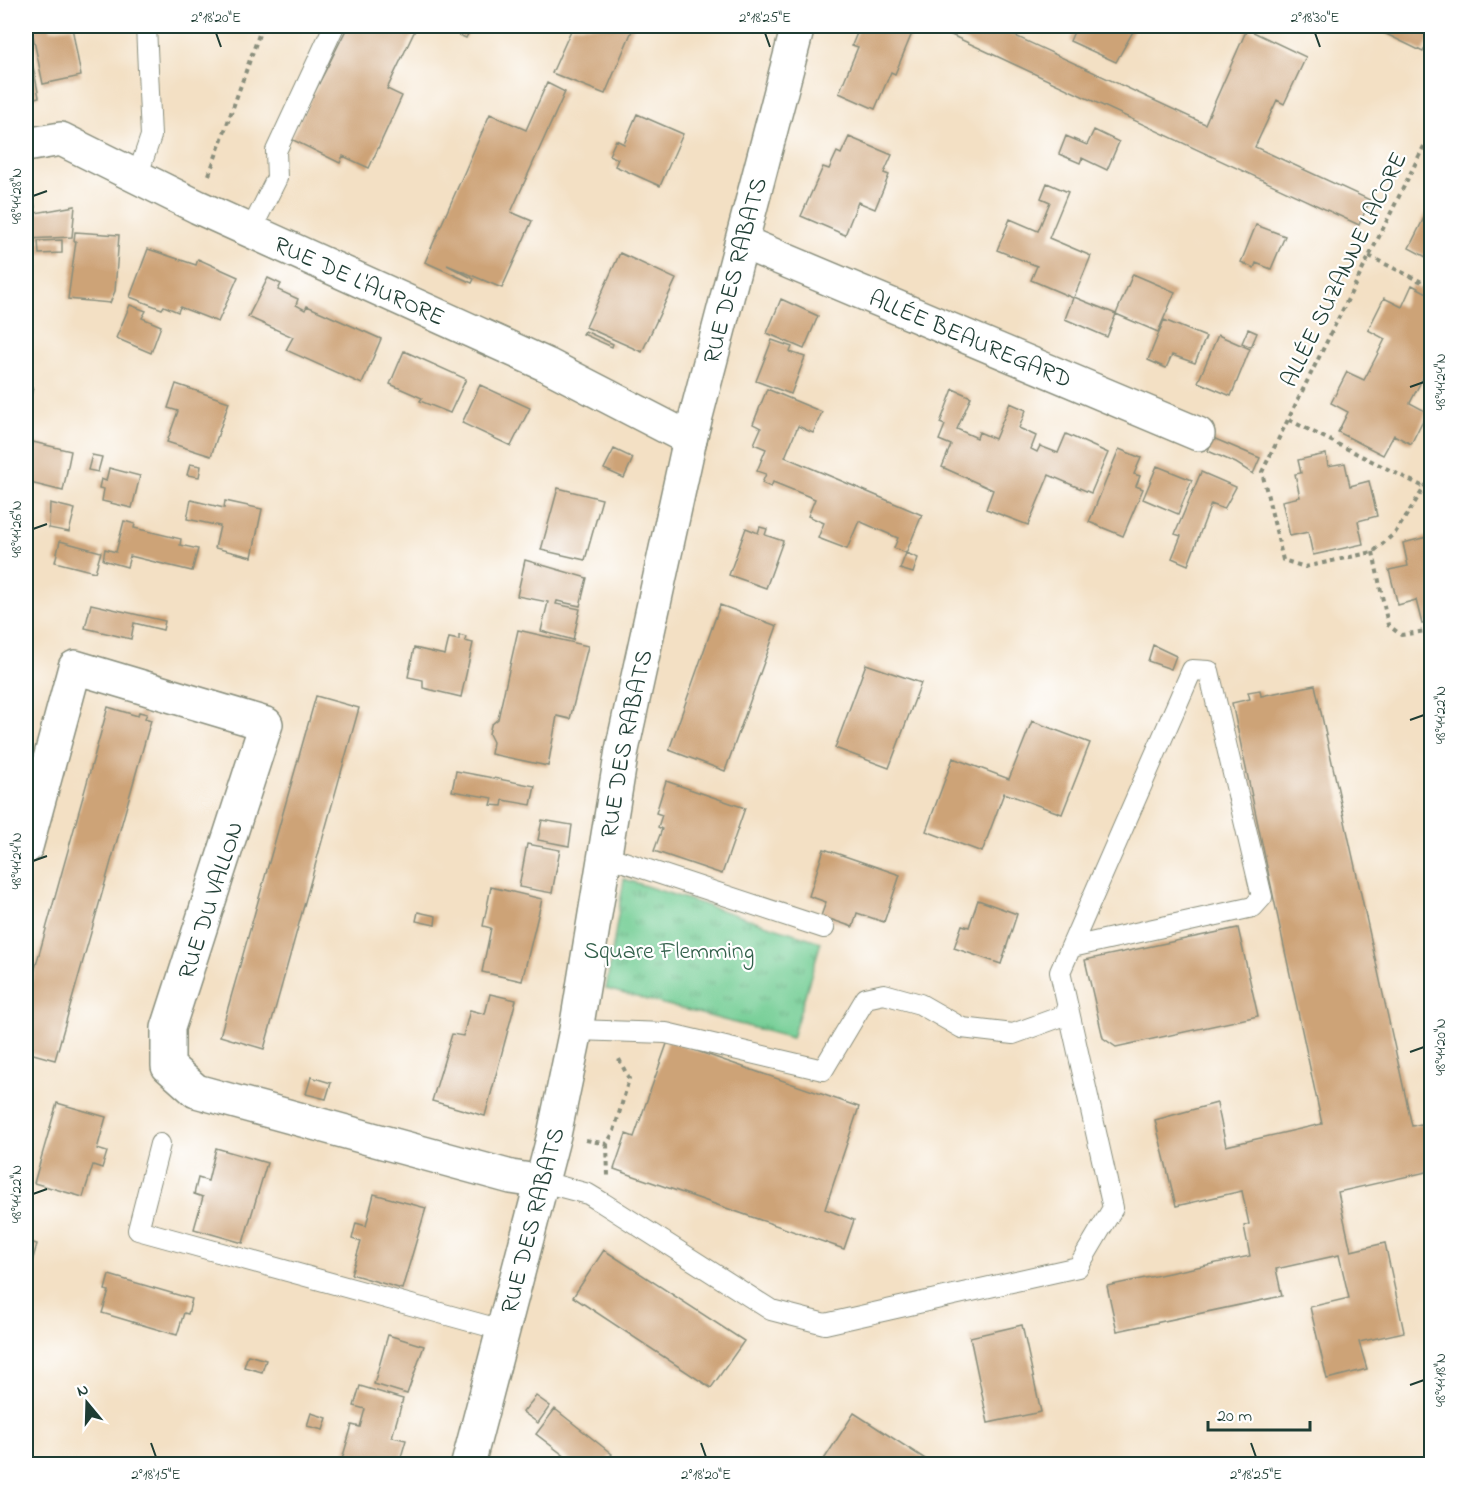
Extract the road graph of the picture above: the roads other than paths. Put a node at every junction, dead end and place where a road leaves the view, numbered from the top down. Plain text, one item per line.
1 (146, 26) edge
2 (334, 26) edge
3 (798, 26) edge
4 (26, 145) edge
5 (137, 177) junction
6 (251, 230) junction
7 (742, 242) junction
8 (1198, 434) dead end
9 (690, 439) junction
10 (26, 847) edge
11 (603, 855) junction
12 (825, 928) dead end
13 (1072, 947) junction
14 (1068, 1014) junction
15 (585, 1030) junction
16 (160, 1144) dead end
17 (543, 1182) junction
18 (502, 1330) junction
19 (476, 1462) edge

1 - 5 lane
2 - 6 lane
3 - 7 street, RUE DES RABATS
4 - 5 street, RUE DE L'AURORE
5 - 6 street, RUE DE L'AURORE
6 - 9 street, RUE DE L'AURORE
7 - 8 street, ALLÉE BEAUREGARD
7 - 9 street, RUE DES RABATS
9 - 11 street, RUE DES RABATS
10 - 17 street, RUE DU VALLON
11 - 12 lane
11 - 15 street, RUE DES RABATS
13 - 13 lane
13 - 14 lane
14 - 15 lane
14 - 17 lane
15 - 17 street, RUE DES RABATS
16 - 18 lane
17 - 18 street, RUE DES RABATS
18 - 19 street, RUE DES RABATS

